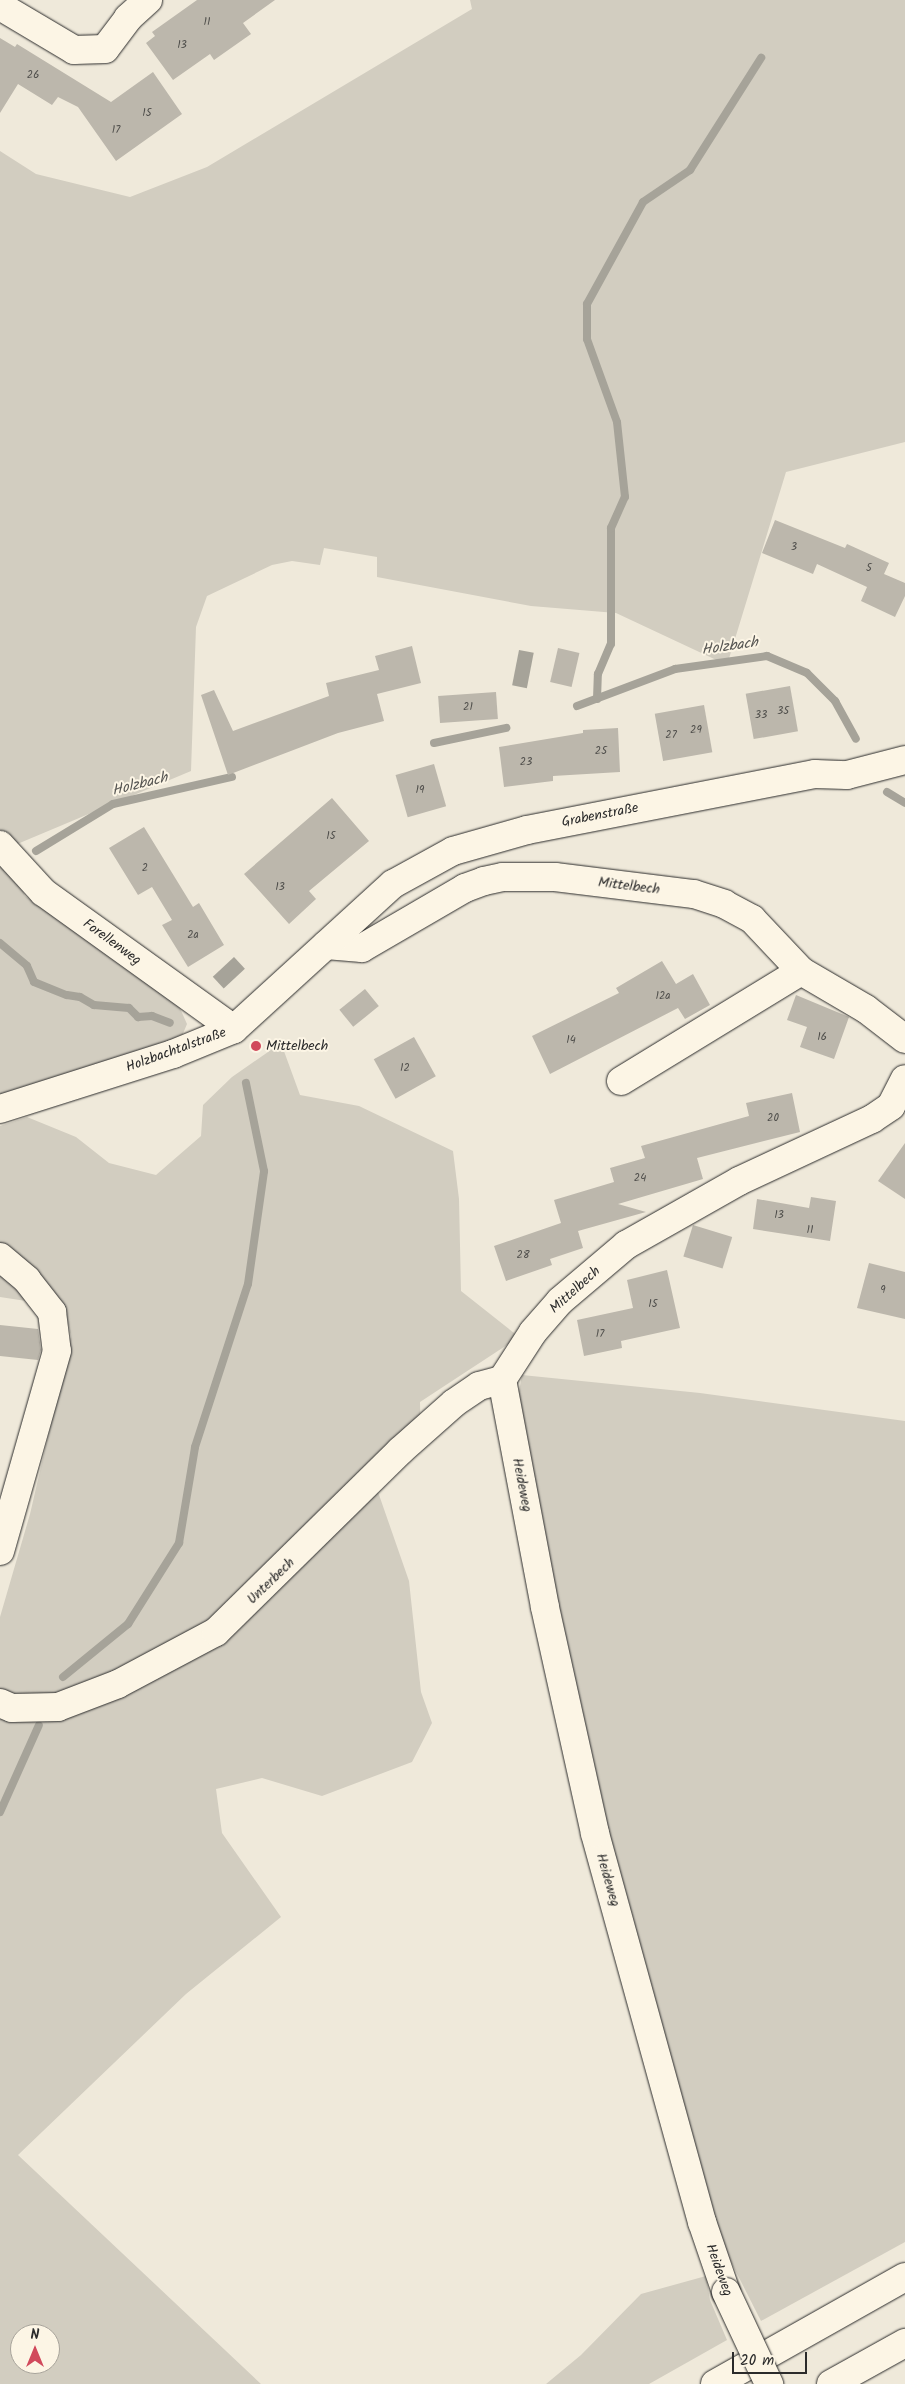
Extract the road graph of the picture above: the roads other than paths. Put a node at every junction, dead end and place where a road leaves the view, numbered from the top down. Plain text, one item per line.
1 (148, 0) edge
2 (0, 6) edge
3 (905, 760) edge
4 (0, 845) edge
5 (326, 945) junction
6 (801, 971) junction
7 (234, 1029) junction
8 (905, 1040) edge
9 (905, 1079) edge
10 (621, 1082) dead end
11 (0, 1109) edge
12 (0, 1257) edge
13 (507, 1372) junction
14 (0, 1550) edge
15 (0, 1703) edge
16 (905, 2277) edge
17 (905, 2343) edge
18 (715, 2384) edge
19 (769, 2384) edge
20 (831, 2384) edge

1 - 2 main road
3 - 5 main road, Grabenstraße
4 - 7 main road, Forellenweg
5 - 6 main road, Mittelbech
5 - 7 main road, Holzbachtalstraße
6 - 8 main road, Mittelbech
6 - 10 main road
7 - 11 main road, Holzbachtalstraße
9 - 13 main road, Mittelbech
12 - 14 main road
13 - 15 main road, Unterbech
13 - 19 main road, Heideweg, bridge
16 - 18 main road
17 - 20 main road

